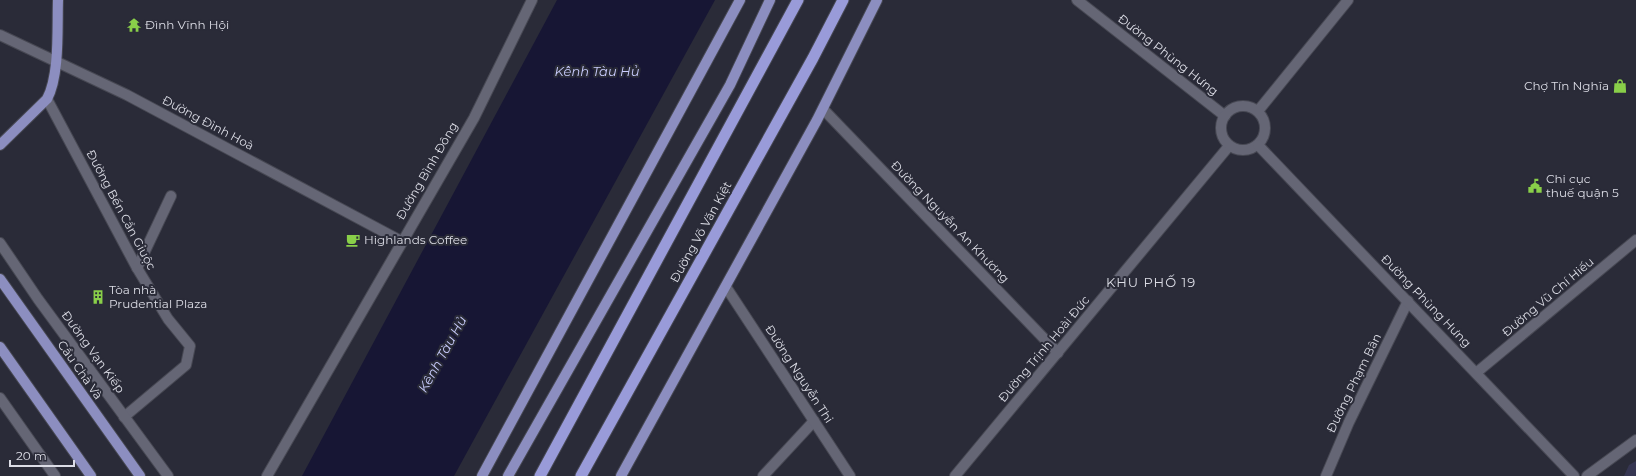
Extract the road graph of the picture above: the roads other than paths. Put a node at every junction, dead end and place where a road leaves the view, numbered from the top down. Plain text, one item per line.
1 (58, 0) edge
2 (532, 0) edge
3 (740, 0) edge
4 (770, 0) edge
5 (798, 0) edge
6 (843, 0) edge
7 (877, 0) edge
8 (1077, 0) edge
9 (1348, 0) edge
10 (0, 34) edge
11 (55, 60) junction
12 (47, 99) junction
13 (823, 109) junction
14 (1258, 111) junction
15 (1225, 116) junction
16 (0, 145) edge
17 (1258, 145) junction
18 (1229, 146) junction
19 (171, 196) dead end
20 (1636, 240) edge
21 (401, 241) junction
22 (0, 242) edge
23 (137, 268) junction
24 (0, 279) edge
25 (726, 287) junction
26 (1408, 302) junction
27 (0, 347) edge
28 (1058, 352) junction
29 (1476, 373) junction
30 (0, 398) edge
31 (124, 418) junction
32 (814, 421) junction
33 (1636, 440) edge
34 (55, 476) edge
35 (91, 476) edge
36 (140, 476) edge
37 (168, 476) edge
38 (267, 476) edge
39 (482, 476) edge
40 (508, 476) edge
41 (540, 476) edge
42 (581, 476) edge
43 (621, 476) edge
44 (763, 476) edge
45 (850, 476) edge
46 (955, 476) edge
47 (1326, 476) edge
48 (1574, 476) edge
49 (1587, 476) edge

1 - 11 main road
2 - 21 street, Đường Bình Đông
3 - 39 main road
4 - 40 main road
5 - 41 highway, Đường Võ Văn Kiệt
6 - 42 highway, Đường Võ Văn Kiệt
7 - 13 main road
8 - 15 street, Đường Phùng Hưng
9 - 14 street
10 - 11 street, Đường Đình Hoà
11 - 12 main road
11 - 21 street, Đường Đình Hoà
12 - 16 main road
12 - 23 street, Đường Bến Cần Giuộc
13 - 25 main road
13 - 28 street, Đường Nguyễn An Khương
14 - 15 street
14 - 17 street
15 - 18 street
17 - 18 street
17 - 26 street, Đường Phùng Hưng
18 - 28 street, Đường Trịnh Hoài Đức
19 - 23 street
20 - 29 street, Đường Vũ Chí Hiếu
21 - 38 street, Đường Bình Đông
22 - 31 street, Đường Vạn Kiếp
23 - 31 street, Đường Bến Cần Giuộc
24 - 36 main road, Cầu Chà Và
25 - 32 street, Đường Nguyễn Thi
25 - 43 main road
26 - 29 street, Đường Phùng Hưng
26 - 47 street, Đường Phạm Bân
27 - 35 main road
28 - 46 street, Đường Trịnh Hoài Đức
29 - 48 street, Đường Phùng Hưng
30 - 34 street
31 - 37 street, Đường Vạn Kiếp
32 - 44 street
32 - 45 street, Đường Nguyễn Thi
33 - 49 street

